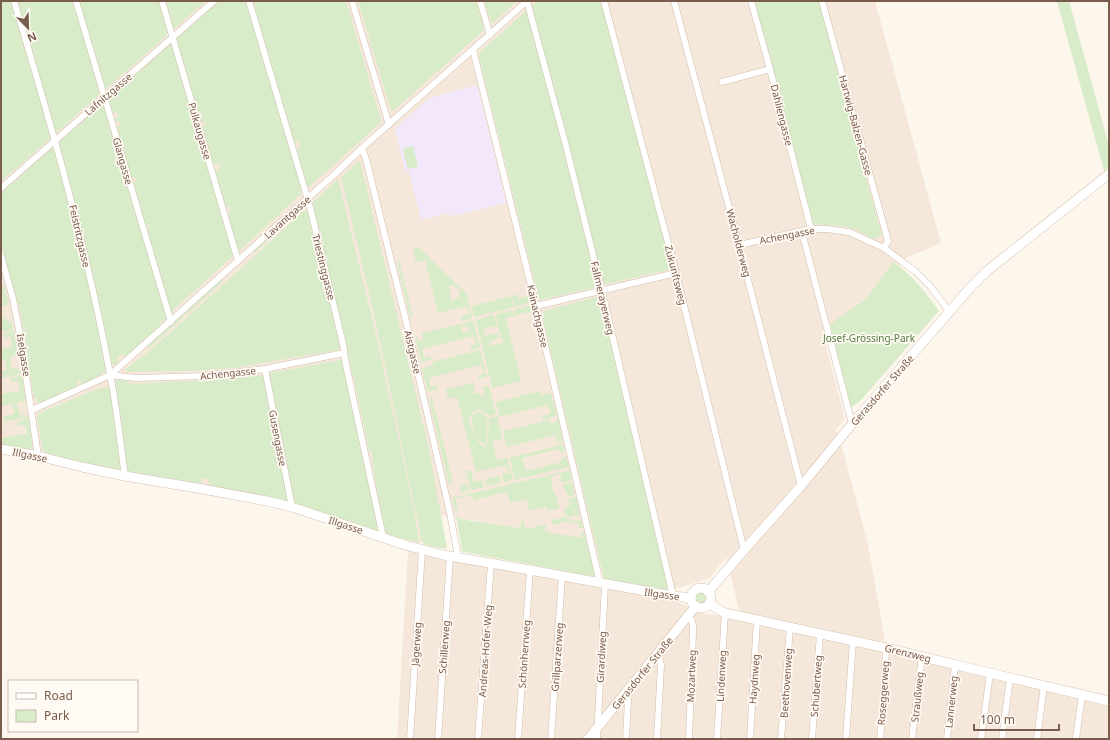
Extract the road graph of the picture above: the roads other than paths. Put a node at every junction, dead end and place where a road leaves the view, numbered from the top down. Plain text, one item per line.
1 (14, 1) edge
2 (76, 1) edge
3 (162, 1) edge
4 (214, 1) edge
5 (249, 1) edge
6 (352, 1) edge
7 (480, 1) edge
8 (527, 1) edge
9 (604, 1) edge
10 (674, 1) edge
11 (750, 1) edge
12 (822, 1) edge
13 (490, 35) junction
14 (172, 37) junction
15 (473, 50) junction
16 (770, 69) junction
17 (722, 82) dead end
18 (105, 97) junction
19 (389, 124) junction
20 (55, 140) junction
21 (362, 148) junction
22 (1109, 174) edge
23 (1, 188) edge
24 (307, 198) junction
25 (811, 229) junction
26 (802, 232) junction
27 (739, 245) junction
28 (884, 248) junction
29 (1, 256) edge
30 (238, 261) junction
31 (676, 273) junction
32 (602, 291) junction
33 (536, 306) junction
34 (949, 311) junction
35 (171, 322) junction
36 (344, 353) junction
37 (265, 369) junction
38 (110, 375) junction
39 (32, 410) junction
40 (852, 424) junction
41 (1, 449) edge
42 (38, 456) junction
43 (125, 476) junction
44 (801, 486) junction
45 (292, 507) junction
46 (384, 537) junction
47 (422, 550) junction
48 (744, 550) junction
49 (454, 556) junction
50 (491, 563) junction
51 (530, 570) junction
52 (562, 576) junction
53 (603, 584) junction
54 (708, 592) junction
55 (673, 596) junction
56 (694, 603) junction
57 (708, 604) junction
58 (725, 613) junction
59 (689, 614) junction
60 (758, 620) junction
61 (790, 627) junction
62 (820, 634) junction
63 (853, 641) junction
64 (886, 648) junction
65 (658, 653) junction
66 (922, 656) junction
67 (956, 665) junction
68 (990, 673) junction
69 (1010, 678) junction
70 (1044, 686) junction
71 (626, 692) junction
72 (1082, 695) junction
73 (1109, 701) edge
74 (597, 729) junction
75 (410, 739) edge
76 (438, 739) edge
77 (478, 739) edge
78 (518, 739) edge
79 (552, 739) edge
80 (588, 739) edge
81 (597, 739) edge
82 (626, 739) edge
83 (657, 739) edge
84 (689, 739) edge
85 (717, 739) edge
86 (750, 739) edge
87 (781, 739) edge
88 (812, 739) edge
89 (846, 739) edge
90 (880, 739) edge
91 (912, 739) edge
92 (947, 739) edge
93 (981, 739) edge
94 (1002, 739) edge
95 (1037, 739) edge
96 (1076, 739) edge

1 - 20 street, Feistritzgasse
2 - 18 street, Glangasse
3 - 14 street, Pulkaugasse
4 - 14 street, Lafnitzgasse
5 - 24 street, Triestinggasse
6 - 19 street
7 - 13 street
8 - 13 street, Lavantgasse
8 - 32 street, Fallmerayerweg
9 - 31 street, Zukunftsweg
10 - 27 street, Wacholderweg
11 - 16 street, Dahliengasse
12 - 28 street, Hartwig-Balzen-Gasse
13 - 15 street, Lavantgasse
14 - 18 street, Lafnitzgasse
14 - 30 street, Pulkaugasse
15 - 19 street, Lavantgasse
15 - 33 street, Kainachgasse
16 - 17 street
16 - 25 street, Dahliengasse
18 - 20 street, Lafnitzgasse
18 - 35 street, Glangasse
19 - 21 street, Lavantgasse
20 - 23 street, Lafnitzgasse
20 - 38 street, Feistritzgasse
21 - 24 street, Lavantgasse
21 - 49 street, Aistgasse
22 - 34 street, Gerasdorfer Straße
24 - 30 street, Lavantgasse
24 - 36 street, Triestinggasse
25 - 26 street, Achengasse
25 - 28 street, Achengasse
26 - 27 street, Achengasse
26 - 40 street
27 - 44 street, Wacholderweg
28 - 34 street, Achengasse
29 - 39 street, Iselgasse
30 - 35 street, Lavantgasse
31 - 32 street
31 - 48 street, Zukunftsweg
32 - 33 street
32 - 55 street, Fallmerayerweg
33 - 53 street, Kainachgasse
34 - 40 street, Gerasdorfer Straße
35 - 38 street, Lavantgasse
36 - 37 street, Achengasse
36 - 46 street, Triestinggasse
37 - 38 street, Achengasse
37 - 45 street, Gusengasse
38 - 39 street, Lavantgasse
38 - 43 street, Feistritzgasse
39 - 42 street, Iselgasse
40 - 44 street, Gerasdorfer Straße
41 - 42 street, Illgasse
42 - 43 street, Illgasse
43 - 45 street, Illgasse
44 - 48 street, Gerasdorfer Straße
45 - 46 street, Illgasse
46 - 47 street, Illgasse
47 - 49 street, Illgasse
47 - 75 street, Jägerweg
48 - 54 street, Gerasdorfer Straße
49 - 50 street, Illgasse
49 - 76 street, Schillerweg
50 - 51 street, Illgasse
50 - 77 street, Andreas-Hofer-Weg
51 - 52 street, Illgasse
51 - 78 street, Schönherrweg
52 - 53 street, Illgasse
52 - 79 street, Grillparzerweg
53 - 55 street, Illgasse
53 - 74 street, Girardiweg
54 - 56 street, Gerasdorfer Straße
54 - 57 street
55 - 56 street, Illgasse
56 - 57 street
56 - 59 street, Gerasdorfer Straße
57 - 58 street, Grenzweg
58 - 60 street, Grenzweg
58 - 85 street, Lindenweg
59 - 65 street, Gerasdorfer Straße
59 - 84 street, Mozartweg
60 - 61 street, Grenzweg
60 - 86 street, Haydnweg
61 - 62 street, Grenzweg
61 - 87 street, Beethovenweg
62 - 63 street, Grenzweg
62 - 88 street, Schubertweg
63 - 64 street, Grenzweg
63 - 89 street
64 - 66 street, Grenzweg
64 - 90 street, Roseggerweg
65 - 71 street, Gerasdorfer Straße
65 - 83 street
66 - 67 street, Grenzweg
66 - 91 street, Straußweg
67 - 68 street, Grenzweg
67 - 92 street, Lannerweg
68 - 69 street, Grenzweg
68 - 93 street
69 - 70 street, Grenzweg
69 - 94 street
70 - 72 street, Grenzweg
70 - 95 street
71 - 74 street, Gerasdorfer Straße
71 - 82 street
72 - 73 street, Grenzweg
72 - 96 street
74 - 80 street, Gerasdorfer Straße
74 - 81 street, Girardiweg

